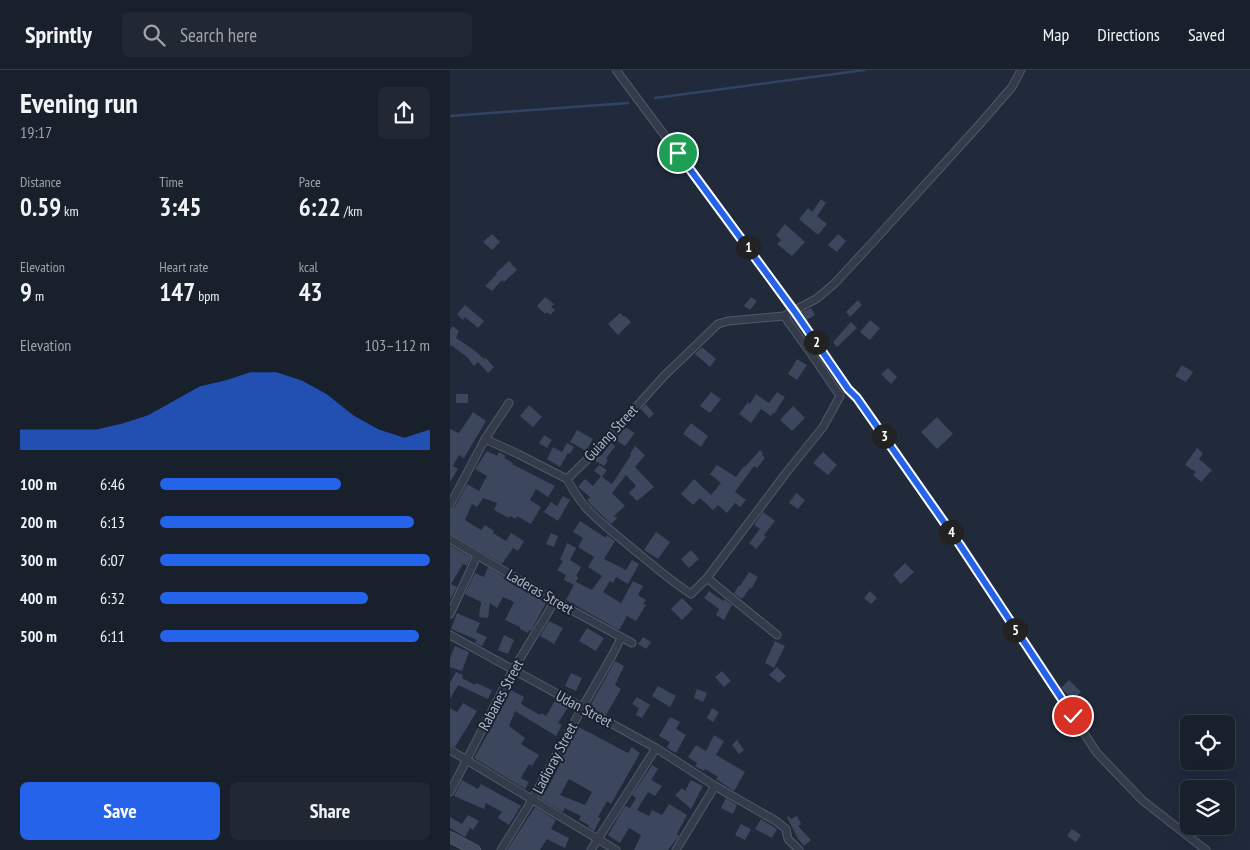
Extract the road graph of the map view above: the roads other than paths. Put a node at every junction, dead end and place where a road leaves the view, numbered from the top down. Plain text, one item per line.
1 (616, 70) edge
2 (1021, 70) edge
3 (795, 312) junction
4 (784, 316) junction
5 (848, 389) junction
6 (840, 396) junction
7 (509, 403) dead end
8 (485, 439) junction
9 (567, 479) junction
10 (450, 505) edge
11 (450, 539) edge
12 (477, 556) junction
13 (707, 578) junction
14 (555, 601) junction
15 (450, 614) edge
16 (450, 635) edge
17 (777, 635) dead end
18 (621, 638) junction
19 (632, 643) dead end
20 (513, 670) junction
21 (582, 708) junction
22 (656, 748) junction
23 (450, 750) edge
24 (466, 760) junction
25 (715, 786) junction
26 (450, 792) edge
27 (532, 800) junction
28 (450, 837) edge
29 (598, 840) junction
30 (475, 850) edge
31 (500, 850) edge
32 (591, 850) edge
33 (616, 850) edge
34 (676, 850) edge
35 (799, 850) edge
36 (1206, 850) edge

1 - 3 street
2 - 3 street, Guiang Street
3 - 4 street, Guiang Street
3 - 5 street
4 - 6 street
4 - 9 street, Guiang Street
5 - 6 street
5 - 36 street
6 - 13 street
7 - 8 street
8 - 9 street
8 - 10 street
9 - 13 street
11 - 12 street, Laderas Street
12 - 14 street, Laderas Street
12 - 15 street
13 - 17 street
14 - 18 street, Laderas Street
14 - 20 street, Rabanes Street
16 - 20 street, Udan Street
18 - 19 street, Laderas Street
18 - 21 street, Ladioray Street
20 - 21 street, Udan Street
20 - 24 street, Rabanes Street
21 - 22 street, Udan Street
21 - 27 street, Ladioray Street
22 - 25 street, Udan Street
22 - 29 street
23 - 24 street
24 - 26 street, Rabanes Street
24 - 27 street
25 - 34 street
25 - 35 street, Udan Street
27 - 29 street
27 - 31 street, Ladioray Street
28 - 30 street
29 - 32 street
29 - 33 street

